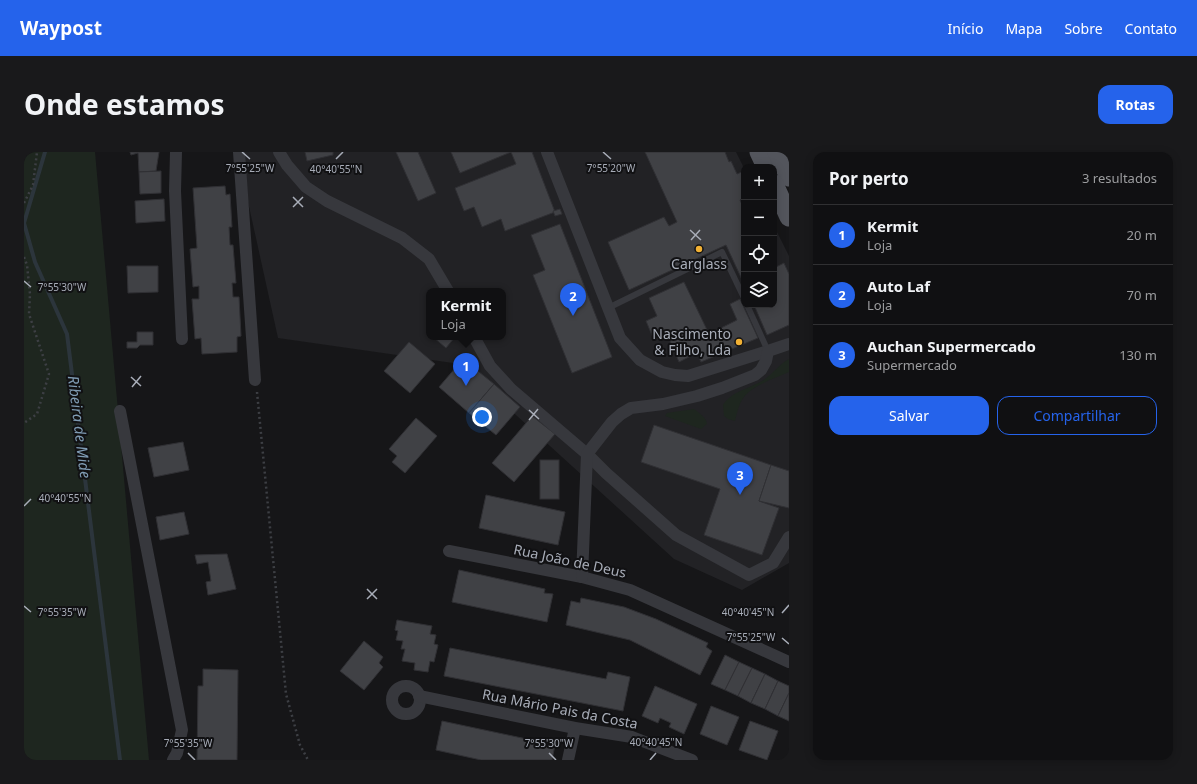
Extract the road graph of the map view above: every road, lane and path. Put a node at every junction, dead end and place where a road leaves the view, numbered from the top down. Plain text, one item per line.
1 (37, 152) edge
2 (176, 152) edge
3 (239, 152) edge
4 (279, 152) edge
5 (547, 152) edge
6 (759, 152) edge
7 (777, 152) edge
8 (765, 164) edge
9 (789, 177) edge
10 (777, 191) edge
11 (24, 203) edge
12 (789, 217) edge
13 (24, 257) edge
14 (446, 288) edge
15 (741, 292) edge
16 (608, 308) junction
17 (748, 308) edge
18 (182, 338) dead end
19 (476, 340) edge
20 (789, 344) edge
21 (768, 352) junction
22 (255, 380) joint
23 (120, 411) dead end
24 (24, 423) edge
25 (587, 454) junction
26 (789, 537) edge
27 (449, 551) dead end
28 (582, 577) junction
29 (789, 662) edge
30 (419, 696) dead end
31 (575, 728) junction
32 (173, 760) edge
33 (308, 760) edge
34 (568, 760) edge
35 (692, 760) edge

1 - 11 path
2 - 18 street
3 - 22 street
4 - 14 street
5 - 16 street
6 - 8 main road
7 - 9 main road
10 - 12 main road
13 - 24 path
15 - 16 lane
16 - 21 street
17 - 21 lane
19 - 25 street
20 - 21 street
21 - 25 street
22 - 33 path
23 - 32 street
25 - 26 street
25 - 28 street
27 - 28 street, Rua João de Deus
28 - 29 street, Rua João de Deus
30 - 31 street, Rua Mário Pais da Costa
31 - 34 street
31 - 35 street, Rua Mário Pais da Costa

